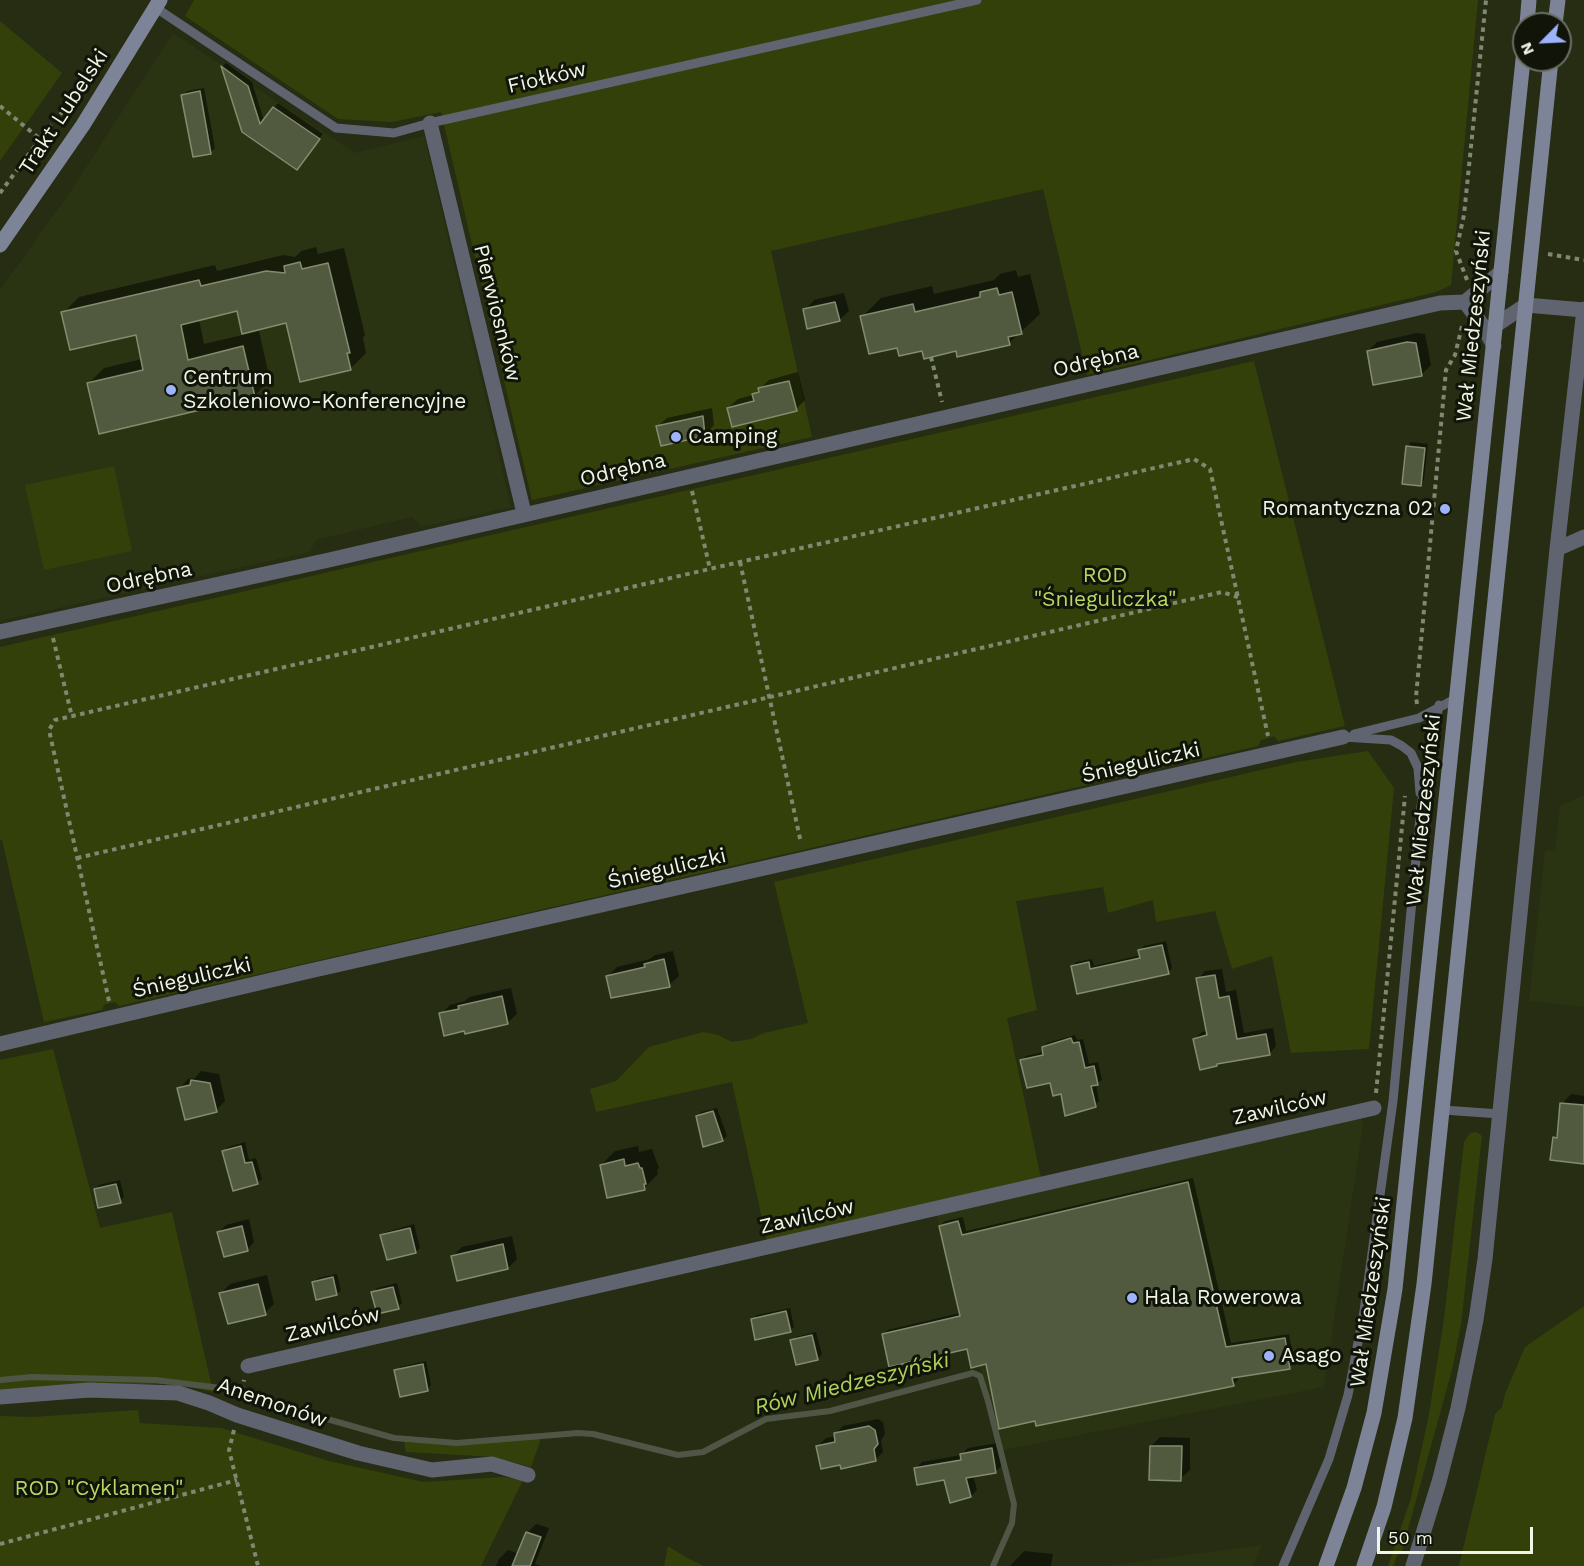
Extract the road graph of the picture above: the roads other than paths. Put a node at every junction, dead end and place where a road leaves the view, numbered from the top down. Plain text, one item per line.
1 (977, 0) edge
2 (158, 4) edge
3 (1522, 72) edge
4 (1550, 72) edge
5 (429, 123) junction
6 (0, 245) edge
7 (1501, 272) junction
8 (1465, 302) junction
9 (1526, 305) junction
10 (1584, 309) edge
11 (1496, 325) junction
12 (1494, 346) junction
13 (524, 513) junction
14 (1584, 537) edge
15 (1557, 549) junction
16 (0, 632) edge
17 (1457, 698) junction
18 (1439, 705) junction
19 (1342, 737) junction
20 (1421, 806) junction
21 (0, 1044) edge
22 (1393, 1101) junction
23 (1374, 1108) joint
24 (1443, 1110) junction
25 (1500, 1114) junction
26 (248, 1366) dead end
27 (0, 1397) edge
28 (528, 1475) dead end
29 (1283, 1566) edge
30 (1326, 1566) edge
31 (1365, 1566) edge
32 (1413, 1566) edge

1 - 5 lane, Fiołków
2 - 5 lane, Fiołków
2 - 6 main road, Trakt Lubelski
3 - 7 main road, Wał Miedzeszyński
4 - 9 main road
5 - 13 street, Pierwiosnków
7 - 8 street
7 - 11 main road, Wał Miedzeszyński
8 - 12 street
8 - 13 street, Odrębna
9 - 10 street
9 - 11 street
9 - 24 main road
10 - 15 street
11 - 12 main road, Wał Miedzeszyński
12 - 17 main road, Wał Miedzeszyński
13 - 16 street, Odrębna
14 - 15 street
15 - 25 street
17 - 18 lane
17 - 30 main road, Wał Miedzeszyński
18 - 19 lane
18 - 20 lane
19 - 20 lane
19 - 21 street, Śnieguliczki
20 - 22 lane
22 - 23 lane
22 - 29 lane
23 - 26 street, Zawilców
24 - 25 lane
24 - 31 main road
25 - 32 street
27 - 28 street, Anemonów

